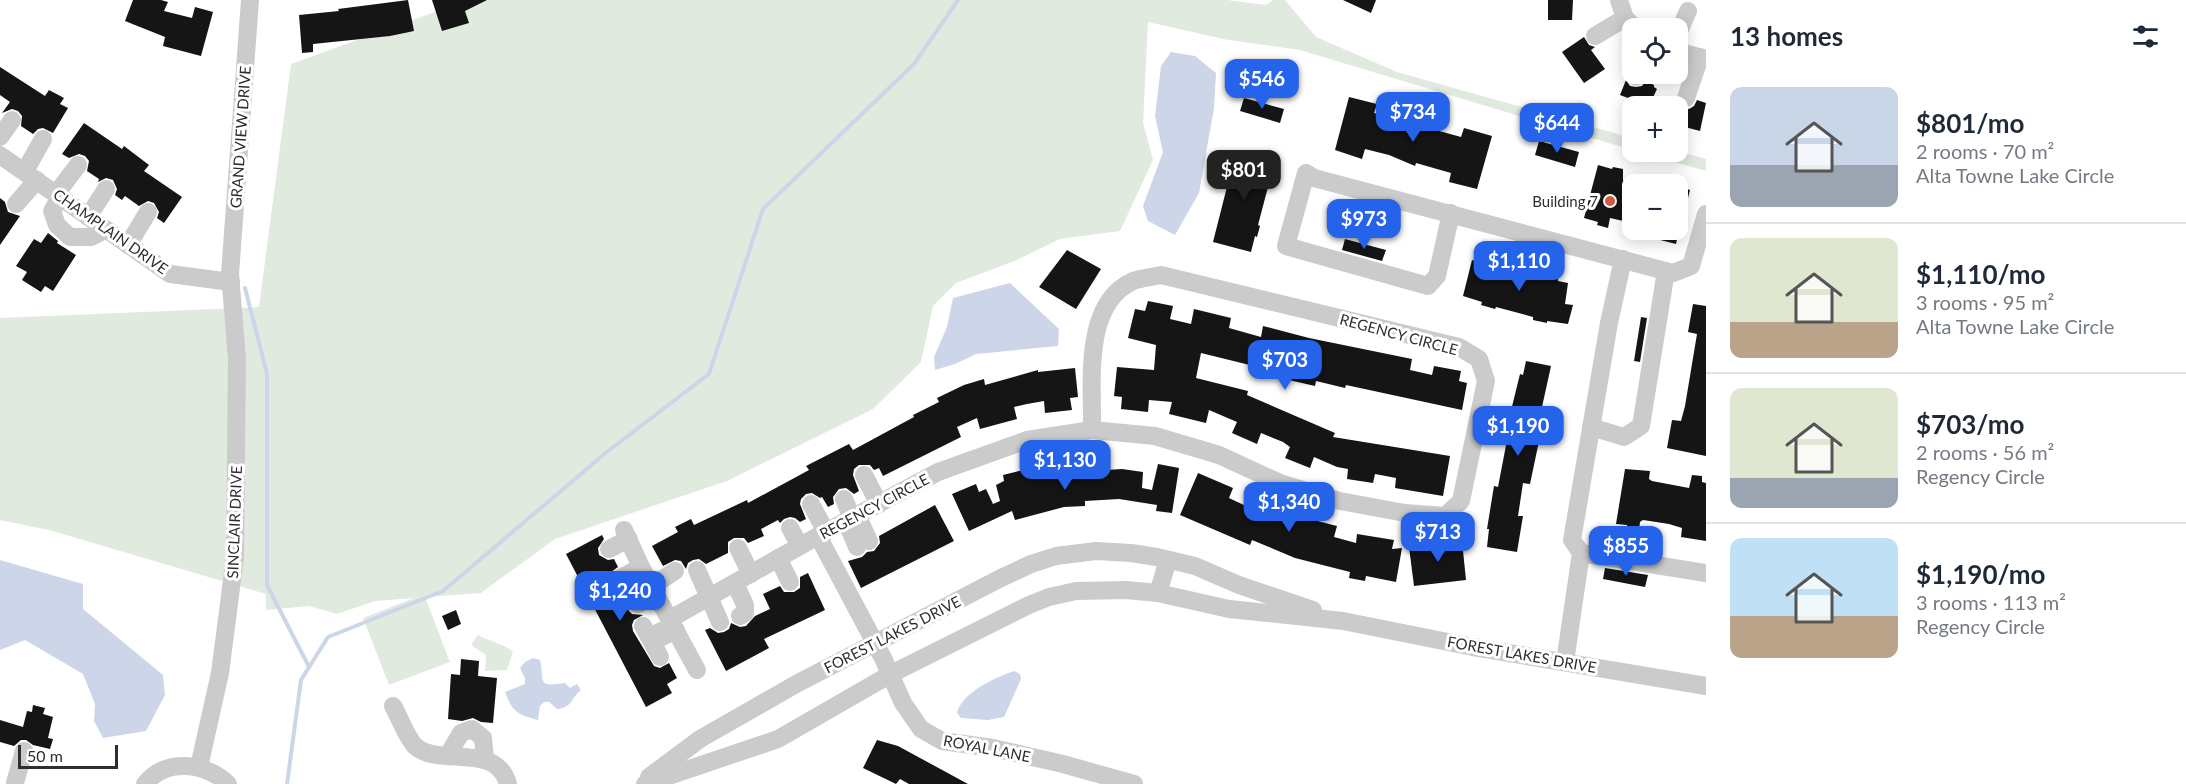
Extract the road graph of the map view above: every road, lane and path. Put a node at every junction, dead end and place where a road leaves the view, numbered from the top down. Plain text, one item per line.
1 (250, 0) edge
2 (1618, 0) edge
3 (1688, 10) dead end
4 (1627, 18) edge
5 (1685, 18) edge
6 (1622, 26) edge
7 (1595, 36) dead end
8 (1688, 54) edge
9 (1703, 58) edge
10 (1687, 96) edge
11 (12, 120) dead end
12 (0, 137) edge
13 (43, 139) dead end
14 (0, 155) edge
15 (78, 165) dead end
16 (31, 175) junction
17 (106, 189) dead end
18 (58, 195) junction
19 (16, 204) dead end
20 (148, 212) dead end
21 (1451, 213) junction
22 (1706, 214) edge
23 (87, 216) junction
24 (105, 230) junction
25 (128, 245) junction
26 (1623, 259) junction
27 (1666, 271) junction
28 (231, 278) junction
29 (1591, 427) junction
30 (1092, 430) junction
31 (864, 475) dead end
32 (844, 498) dead end
33 (811, 504) dead end
34 (879, 504) junction
35 (852, 518) junction
36 (790, 528) dead end
37 (822, 534) junction
38 (863, 544) dead end
39 (743, 546) dead end
40 (800, 546) junction
41 (609, 549) dead end
42 (1581, 553) junction
43 (1168, 560) junction
44 (641, 567) junction
45 (759, 569) junction
46 (697, 570) dead end
47 (675, 572) dead end
48 (1706, 573) edge
49 (617, 580) dead end
50 (784, 584) dead end
51 (654, 590) junction
52 (1158, 593) junction
53 (709, 597) junction
54 (638, 604) dead end
55 (740, 616) dead end
56 (1343, 621) junction
57 (720, 622) dead end
58 (673, 625) junction
59 (643, 626) dead end
60 (660, 657) dead end
61 (883, 658) junction
62 (1565, 662) junction
63 (697, 670) dead end
64 (1704, 685) edge
65 (393, 705) dead end
66 (24, 750) dead end
67 (448, 755) junction
68 (485, 759) junction
69 (199, 767) junction
70 (11, 783) edge
71 (145, 784) edge
72 (228, 784) edge
73 (508, 784) edge
74 (639, 784) edge
75 (645, 784) edge
76 (1134, 784) edge

1 - 28 street, GRAND VIEW DRIVE
2 - 4 street
3 - 5 street
6 - 7 street
8 - 9 street
9 - 10 street
11 - 12 street
13 - 16 street
14 - 16 street, CHAMPLAIN DRIVE
15 - 18 street
16 - 18 street, CHAMPLAIN DRIVE
16 - 19 street
17 - 23 street
18 - 23 street, CHAMPLAIN DRIVE
18 - 24 street
20 - 25 street
21 - 21 street
21 - 26 street
22 - 27 street
23 - 24 street, CHAMPLAIN DRIVE
24 - 25 street, CHAMPLAIN DRIVE
25 - 28 street, CHAMPLAIN DRIVE
26 - 27 street
26 - 29 street
27 - 29 street
28 - 69 street, SINCLAIR DRIVE
29 - 42 street
30 - 30 street, REGENCY CIRCLE
30 - 34 street, REGENCY CIRCLE
31 - 34 street
32 - 35 street
33 - 37 street, ROYAL LANE
34 - 35 street, REGENCY CIRCLE
35 - 37 street, REGENCY CIRCLE
35 - 38 street
36 - 40 street
37 - 40 street, REGENCY CIRCLE
37 - 61 street, ROYAL LANE
39 - 45 street
40 - 45 street, REGENCY CIRCLE
41 - 44 street
42 - 48 street
42 - 62 street
43 - 52 street
43 - 56 street, FOREST LAKES DRIVE
43 - 61 street, FOREST LAKES DRIVE
44 - 49 street
44 - 51 street
45 - 50 street
45 - 53 street, REGENCY CIRCLE
45 - 55 street
46 - 53 street
47 - 51 street
51 - 54 street
51 - 58 street
52 - 56 street, FOREST LAKES DRIVE
52 - 61 street, FOREST LAKES DRIVE
53 - 57 street
53 - 58 street, REGENCY CIRCLE
56 - 62 street, FOREST LAKES DRIVE
58 - 59 street
58 - 60 street
58 - 63 street
61 - 74 street, FOREST LAKES DRIVE
61 - 75 street, FOREST LAKES DRIVE
61 - 76 street, ROYAL LANE
62 - 64 street, FOREST LAKES DRIVE
65 - 67 street
66 - 70 street
67 - 68 street
67 - 68 street
68 - 73 street
69 - 71 street
69 - 72 street

